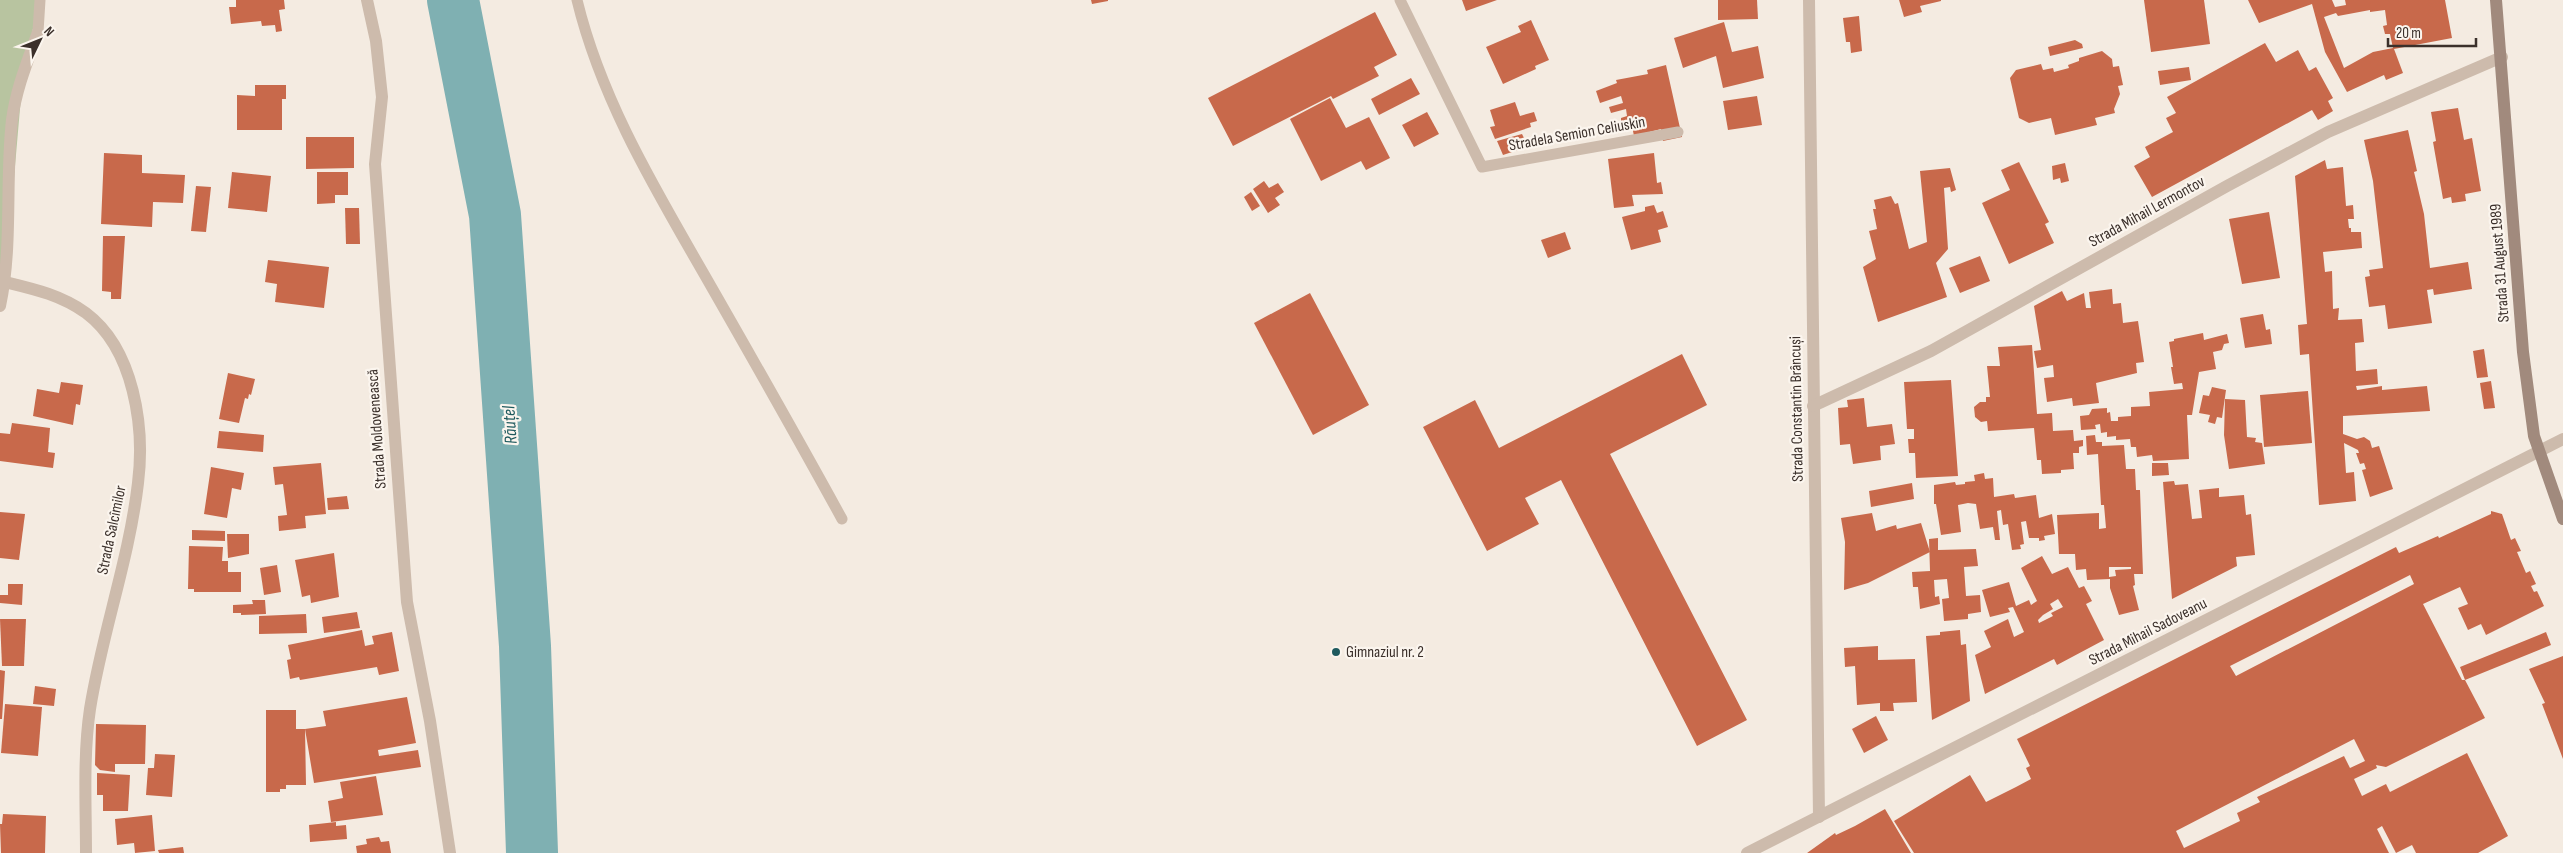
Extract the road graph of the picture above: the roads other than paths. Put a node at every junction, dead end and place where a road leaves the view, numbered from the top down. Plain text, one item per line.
1 (40, 0) edge
2 (367, 0) edge
3 (577, 0) edge
4 (1400, 0) edge
5 (1808, 0) edge
6 (2496, 0) edge
7 (38, 32) joint
8 (2502, 57) junction
9 (1678, 132) dead end
10 (5, 282) junction
11 (0, 306) edge
12 (1813, 406) junction
13 (2563, 439) edge
14 (2538, 452) junction
15 (842, 519) dead end
16 (2563, 519) edge
17 (1819, 817) junction
18 (86, 853) edge
19 (450, 853) edge
20 (1747, 853) edge

1 - 7 lane
2 - 19 street, Strada Moldovenească
3 - 15 lane
4 - 9 lane, Stradela Semion Celiuskin
5 - 12 street, Strada Constantin Brâncuși
6 - 8 main road, Strada 31 August 1989
7 - 10 street
8 - 12 street, Strada Mihail Lermontov
8 - 14 main road, Strada 31 August 1989
10 - 11 street
10 - 18 street, Strada Salcîmilor
12 - 17 street, Strada Constantin Brâncuși
13 - 14 street, Strada Mihail Sadoveanu
14 - 16 main road, Strada 31 August 1989
14 - 17 street, Strada Mihail Sadoveanu
17 - 20 street, Strada Mihail Sadoveanu

